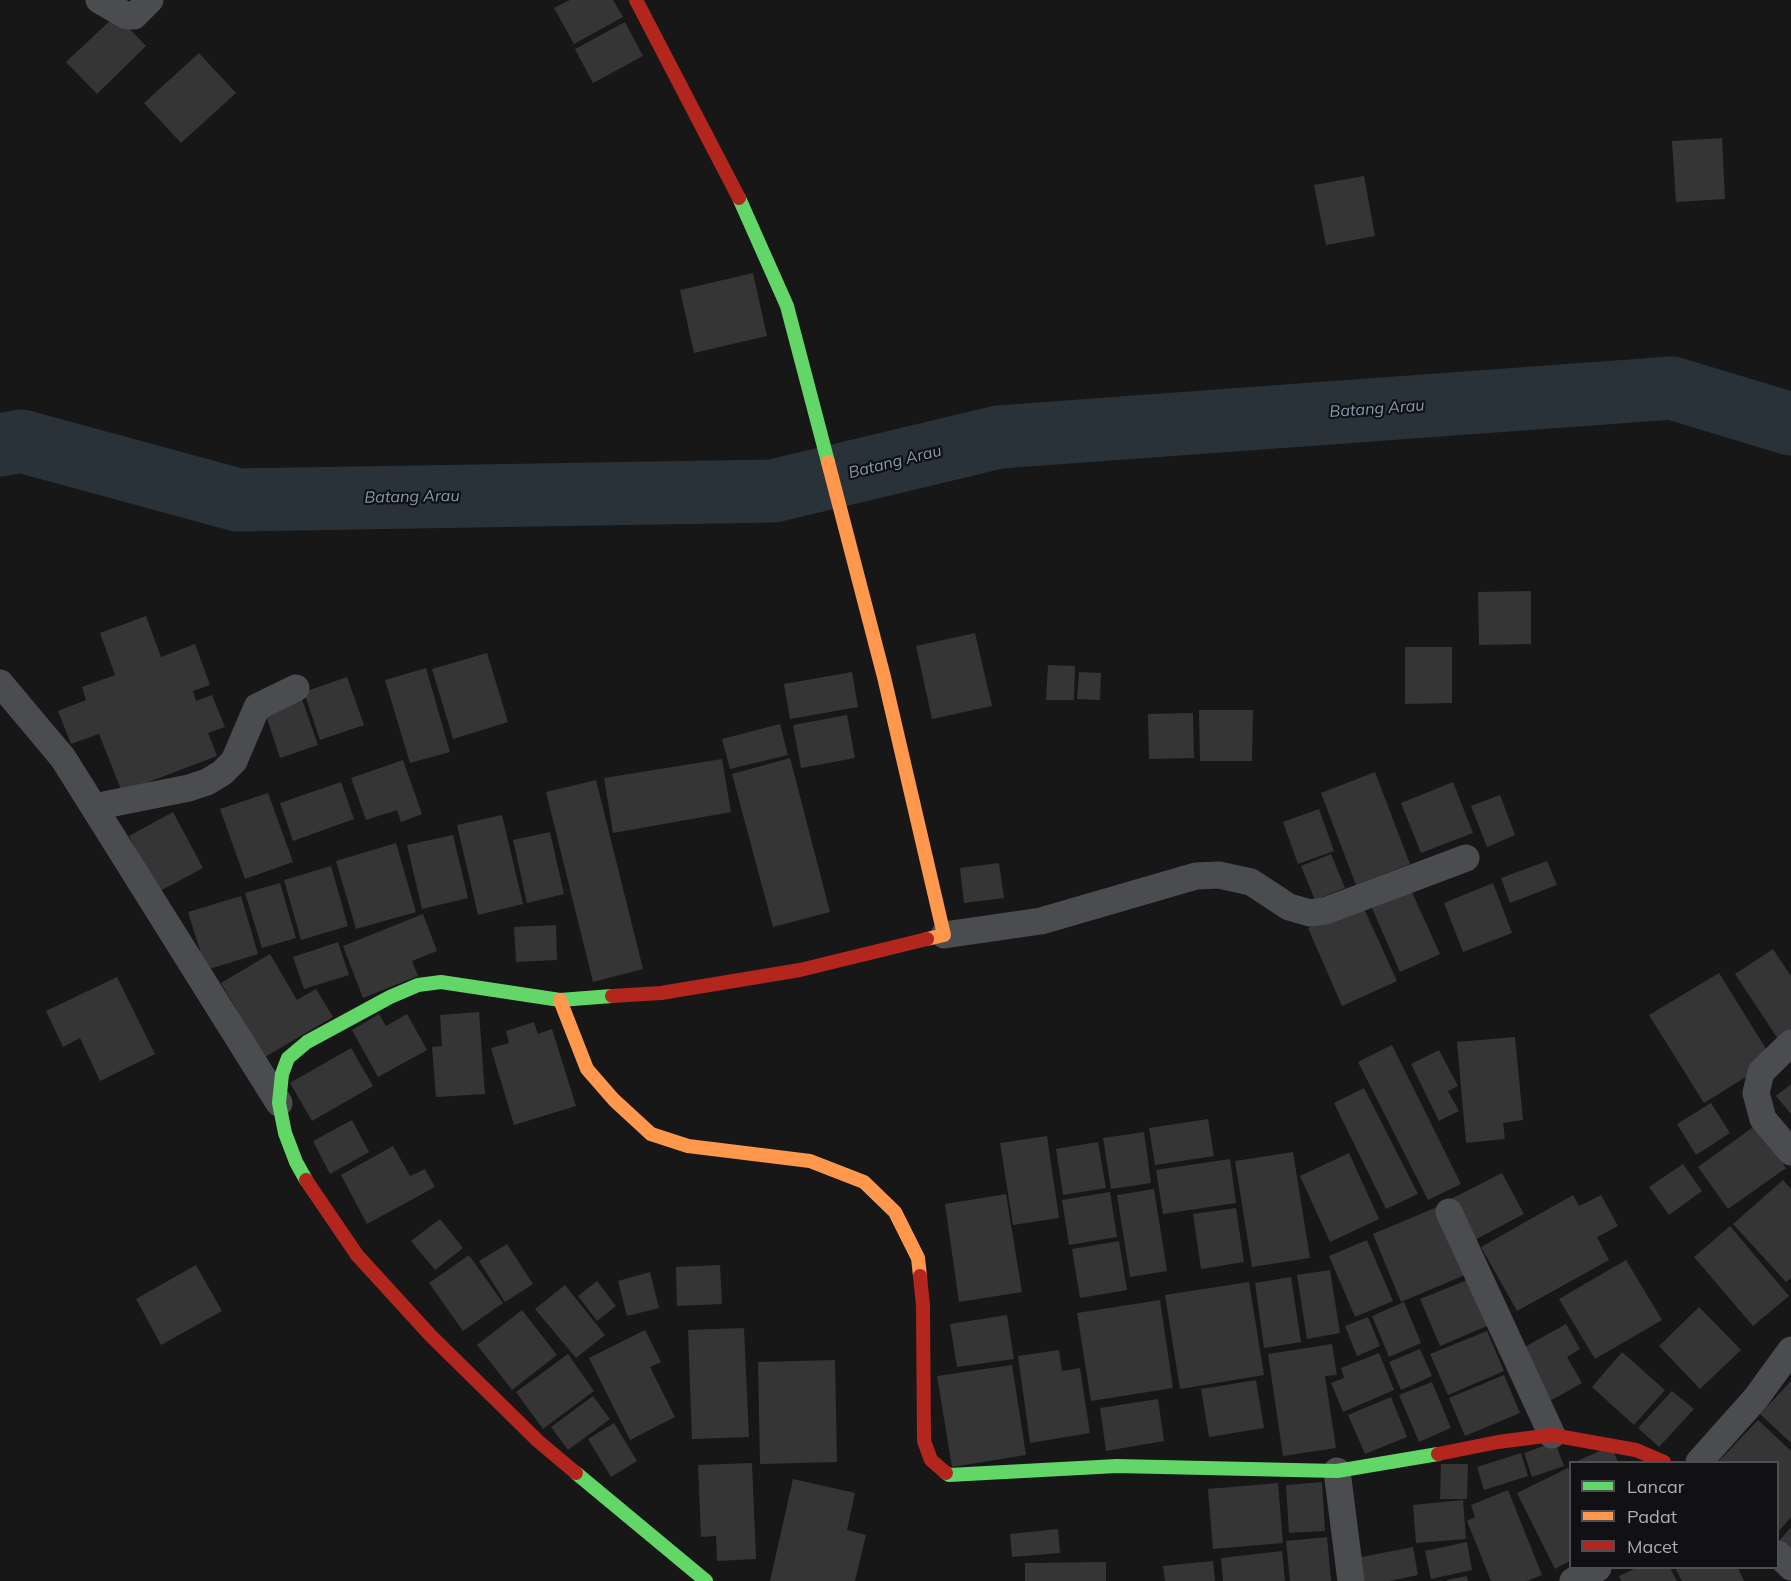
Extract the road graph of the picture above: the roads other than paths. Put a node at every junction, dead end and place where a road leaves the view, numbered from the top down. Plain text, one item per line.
1 (99, 0) edge
2 (150, 0) edge
3 (636, 0) edge
4 (0, 683) edge
5 (296, 688) dead end
6 (94, 807) junction
7 (1466, 858) dead end
8 (944, 935) junction
9 (560, 1000) junction
10 (1791, 1043) edge
11 (279, 1103) junction
12 (1791, 1152) edge
13 (1449, 1212) dead end
14 (1791, 1350) edge
15 (1552, 1436) junction
16 (1662, 1461) edge
17 (1700, 1461) edge
18 (1337, 1471) junction
19 (1779, 1555) edge
20 (1791, 1567) edge
21 (1596, 1569) edge
22 (706, 1581) edge
23 (1351, 1581) edge
24 (1573, 1581) edge

1 - 2 street
3 - 8 street
4 - 6 street
5 - 6 street
6 - 11 street
7 - 8 street
8 - 9 street
9 - 11 street
9 - 18 street
10 - 12 street
11 - 22 street
13 - 15 street
14 - 17 street
15 - 16 street
15 - 18 street
18 - 23 street
19 - 20 street
21 - 24 street

